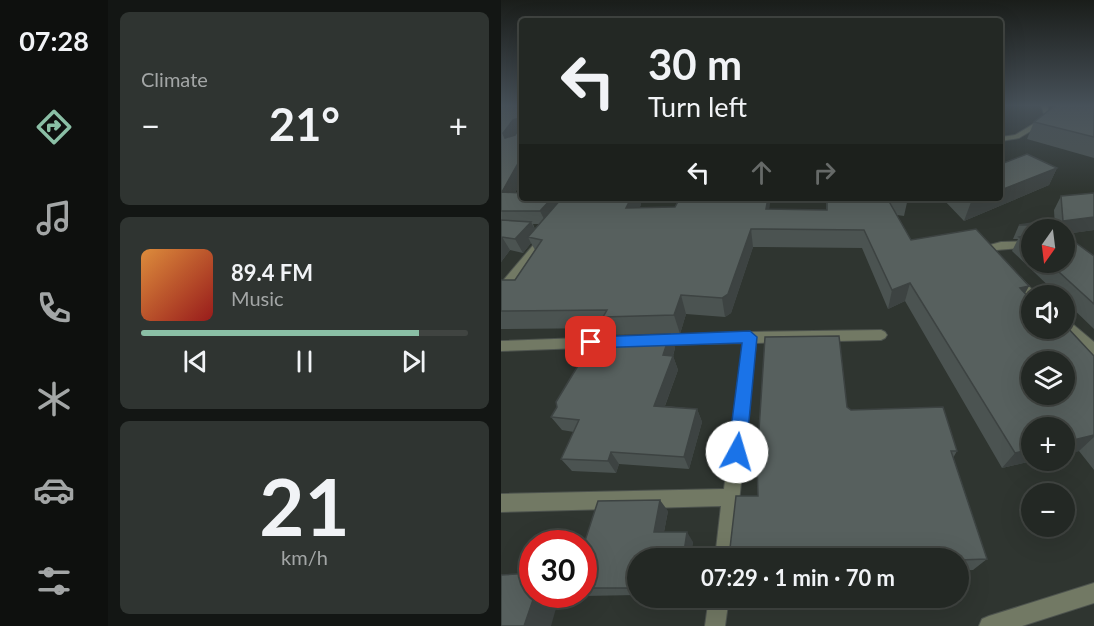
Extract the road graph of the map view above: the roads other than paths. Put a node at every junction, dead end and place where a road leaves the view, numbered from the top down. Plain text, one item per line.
1 (1022, 134) edge
2 (1003, 139) edge
3 (551, 230) edge
4 (1021, 244) edge
5 (1021, 285) edge
6 (501, 291) edge
7 (1075, 333) edge
8 (881, 335) dead end
9 (750, 337) junction
10 (643, 341) edge
11 (619, 342) edge
12 (501, 346) edge
13 (1094, 350) edge
14 (732, 497) junction
15 (501, 503) edge
16 (725, 548) edge
17 (1094, 592) edge
18 (717, 608) edge
19 (715, 626) edge
20 (989, 626) edge

1 - 2 street
3 - 6 street
4 - 5 street
7 - 13 street
8 - 9 street
9 - 10 street
9 - 14 street
11 - 12 street
14 - 15 street
14 - 16 street
17 - 20 street
18 - 19 street

